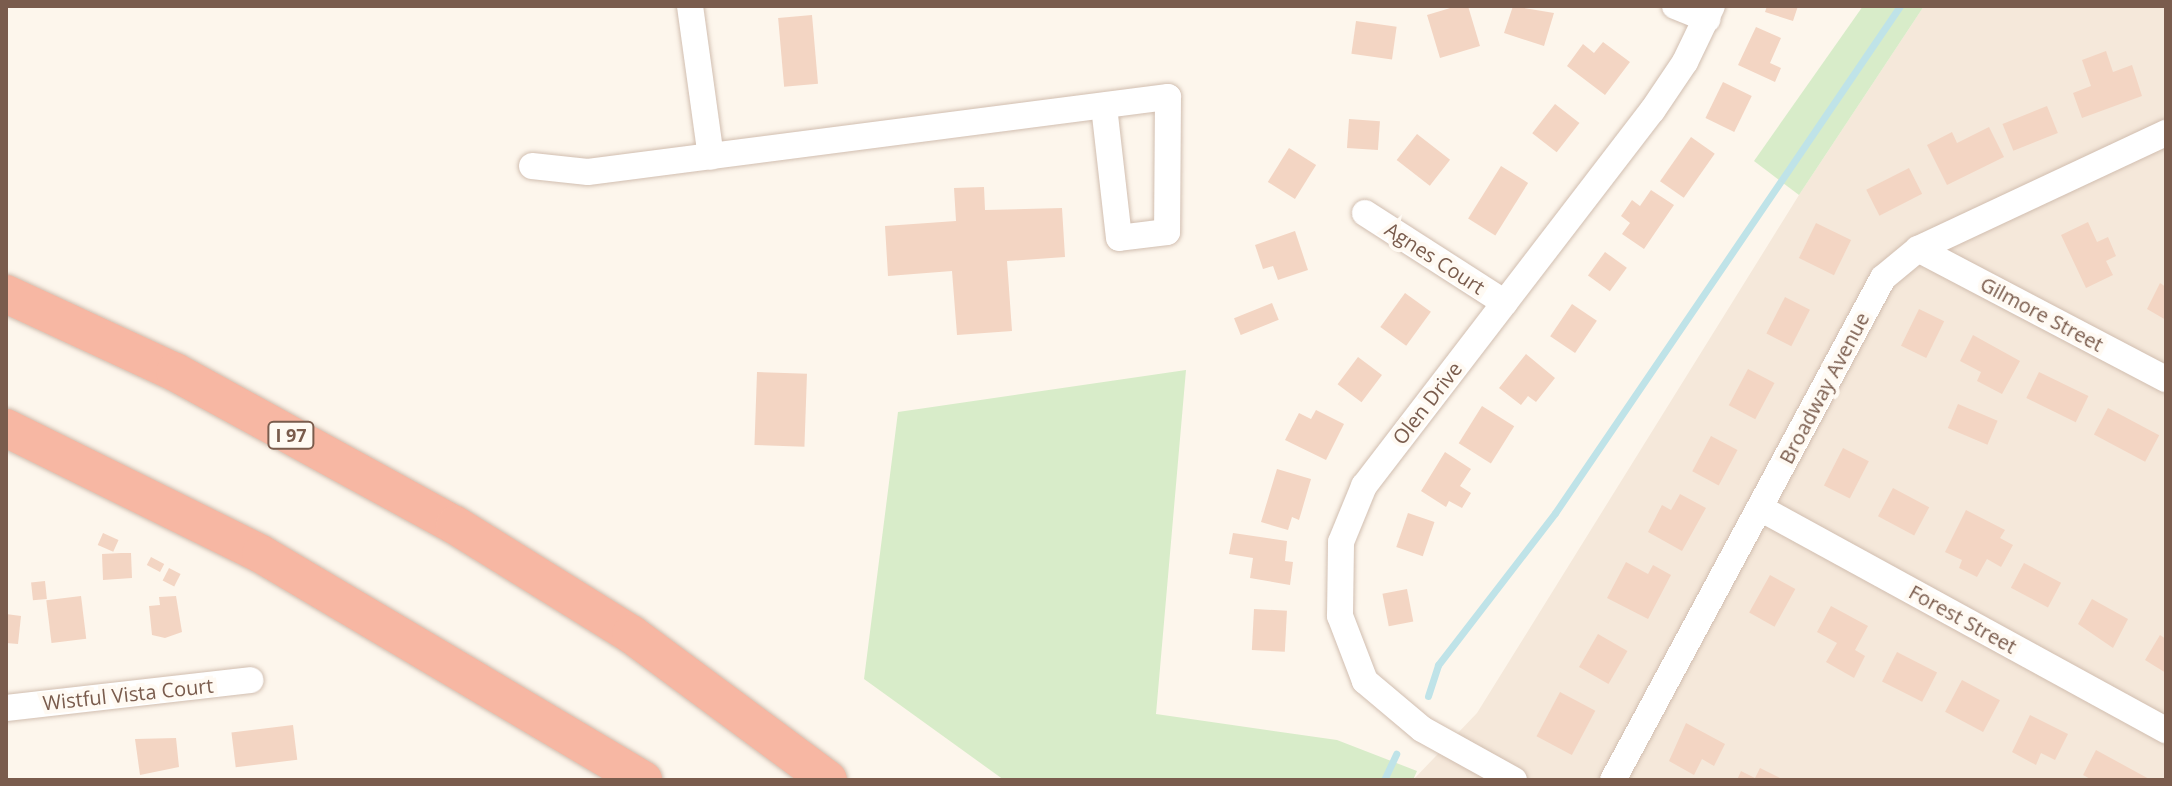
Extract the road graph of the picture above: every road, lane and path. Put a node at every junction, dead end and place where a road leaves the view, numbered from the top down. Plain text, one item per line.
1 (690, 6) edge
2 (1675, 6) edge
3 (1710, 12) edge
4 (1104, 106) junction
5 (2166, 133) edge
6 (711, 157) junction
7 (532, 166) dead end
8 (1365, 213) dead end
9 (1918, 249) junction
10 (6, 294) edge
11 (1505, 303) junction
12 (2166, 379) edge
13 (6, 428) edge
14 (1760, 508) junction
15 (250, 680) dead end
16 (6, 708) edge
17 (2166, 730) edge
18 (643, 780) edge
19 (828, 780) edge
20 (1514, 780) edge
21 (1613, 780) edge

1 - 6 street
2 - 3 street
3 - 11 street, Olen Drive
4 - 4 street
4 - 6 street
5 - 9 street, Broadway Avenue
6 - 7 street
8 - 11 street, Agnes Court
9 - 12 street, Gilmore Street
9 - 14 street, Broadway Avenue
10 - 19 highway, I 97
11 - 20 street, Olen Drive
13 - 18 highway
14 - 17 street, Forest Street
14 - 21 street, Broadway Avenue
15 - 16 street, Wistful Vista Court

